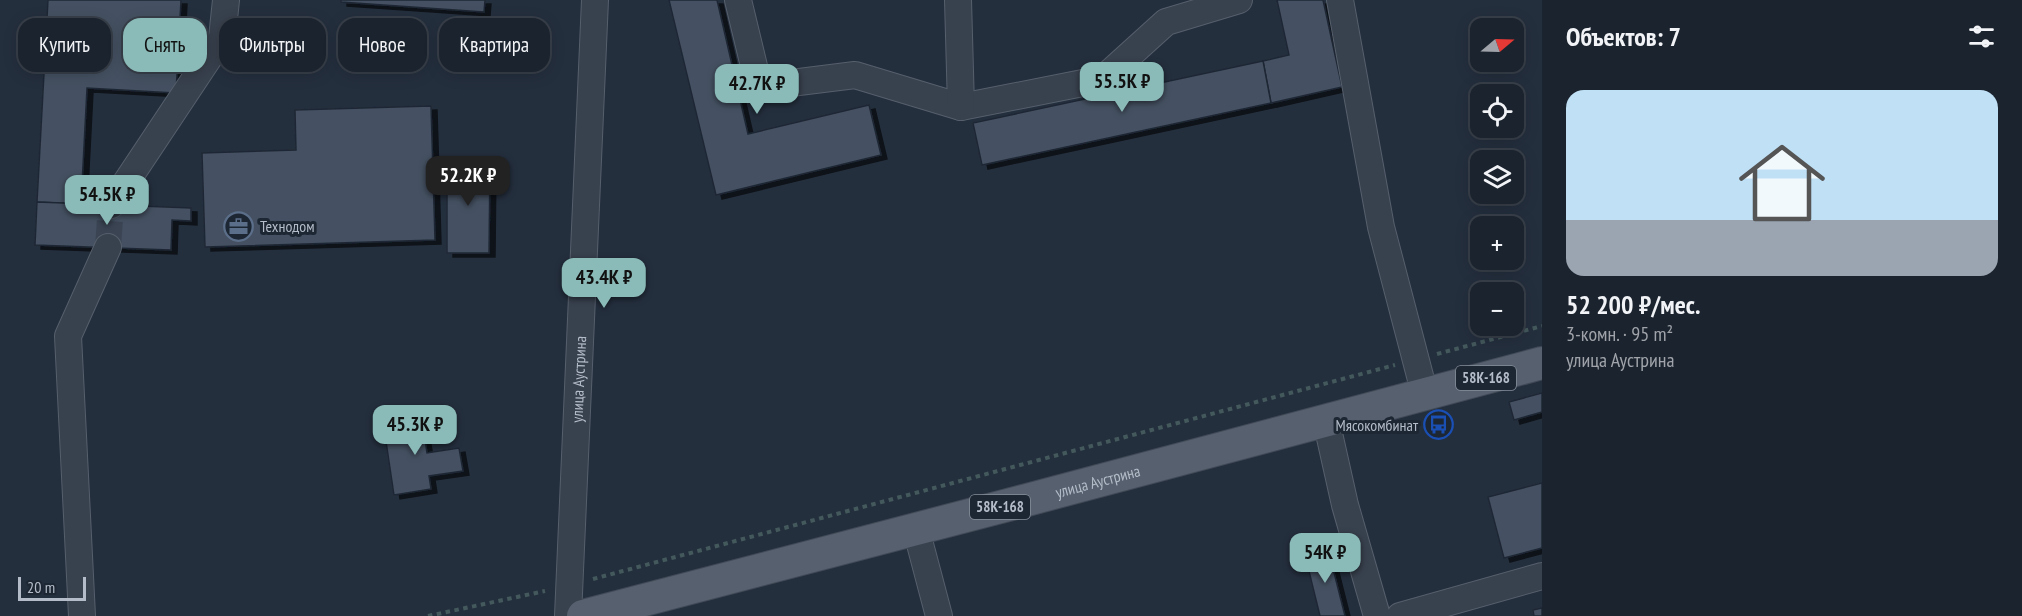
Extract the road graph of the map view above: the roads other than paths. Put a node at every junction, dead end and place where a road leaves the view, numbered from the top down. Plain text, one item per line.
1 (226, 0) edge
2 (595, 0) edge
3 (738, 0) edge
4 (958, 0) edge
5 (1239, 0) edge
6 (1340, 0) edge
7 (961, 107) junction
8 (111, 205) tunnel mouth
9 (108, 247) tunnel mouth
10 (1542, 363) edge
11 (1425, 394) junction
12 (1326, 420) junction
13 (916, 529) junction
14 (1542, 576) edge
15 (622, 612) edge
16 (82, 616) edge
17 (568, 616) edge
18 (583, 616) edge
19 (939, 616) edge
20 (1377, 616) edge
21 (1400, 616) edge

1 - 8 street
2 - 17 street, улица Аустрина
3 - 7 street
4 - 7 street
5 - 7 street
6 - 11 street
9 - 16 street
10 - 11 main road, улица Аустрина / 58К-168
11 - 12 main road, улица Аустрина / 58К-168
12 - 13 main road, улица Аустрина / 58К-168
12 - 20 street
13 - 15 main road, улица Аустрина / 58К-168
13 - 19 street
14 - 21 street
15 - 18 main road, улица Аустрина / 58К-168

